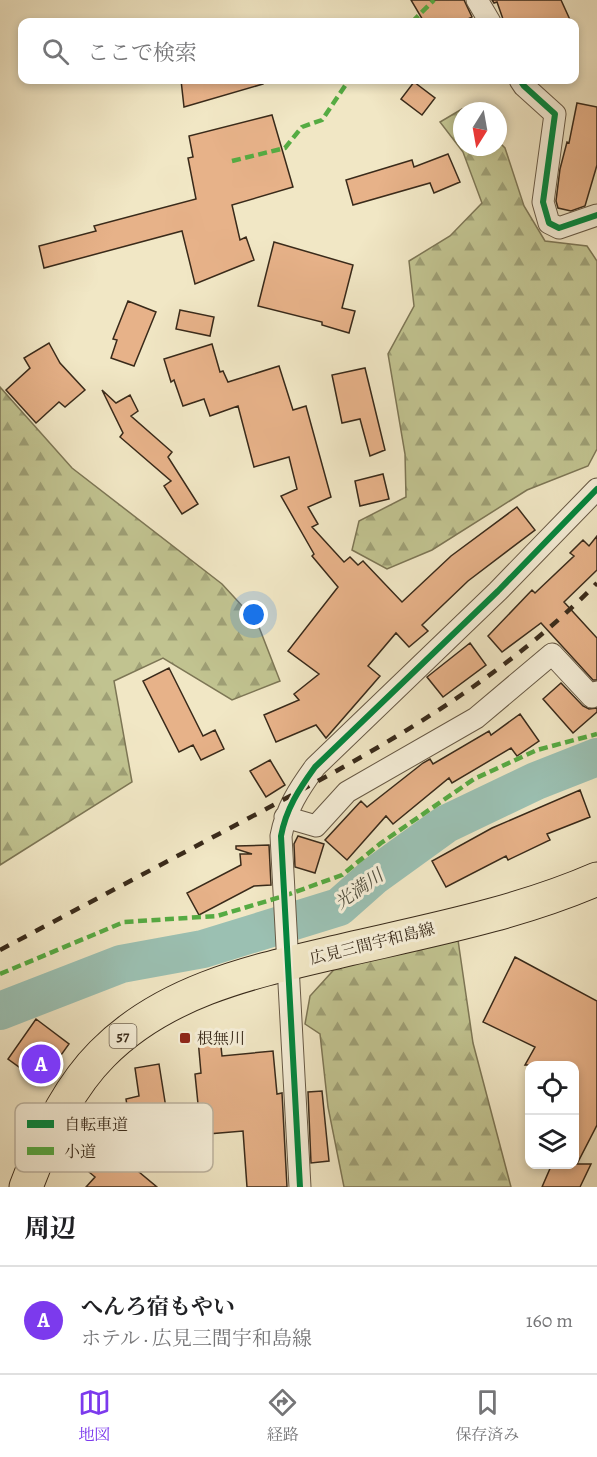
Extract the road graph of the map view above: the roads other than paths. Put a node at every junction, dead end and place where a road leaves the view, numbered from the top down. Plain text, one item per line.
1 (477, 0) edge
2 (488, 18) edge
3 (523, 84) edge
4 (597, 215) edge
5 (597, 489) edge
6 (597, 692) edge
7 (285, 817) junction
8 (597, 879) edge
9 (287, 950) junction
10 (67, 1103) edge
11 (32, 1172) edge
12 (26, 1187) edge
13 (300, 1187) edge

1 - 2 street
3 - 4 street
5 - 7 street
6 - 7 street
7 - 9 street
8 - 9 main road, 広見三間宇和島線 / 57
9 - 10 main road, 広見三間宇和島線 / 57
9 - 13 street
11 - 12 main road, 広見三間宇和島線 / 57

